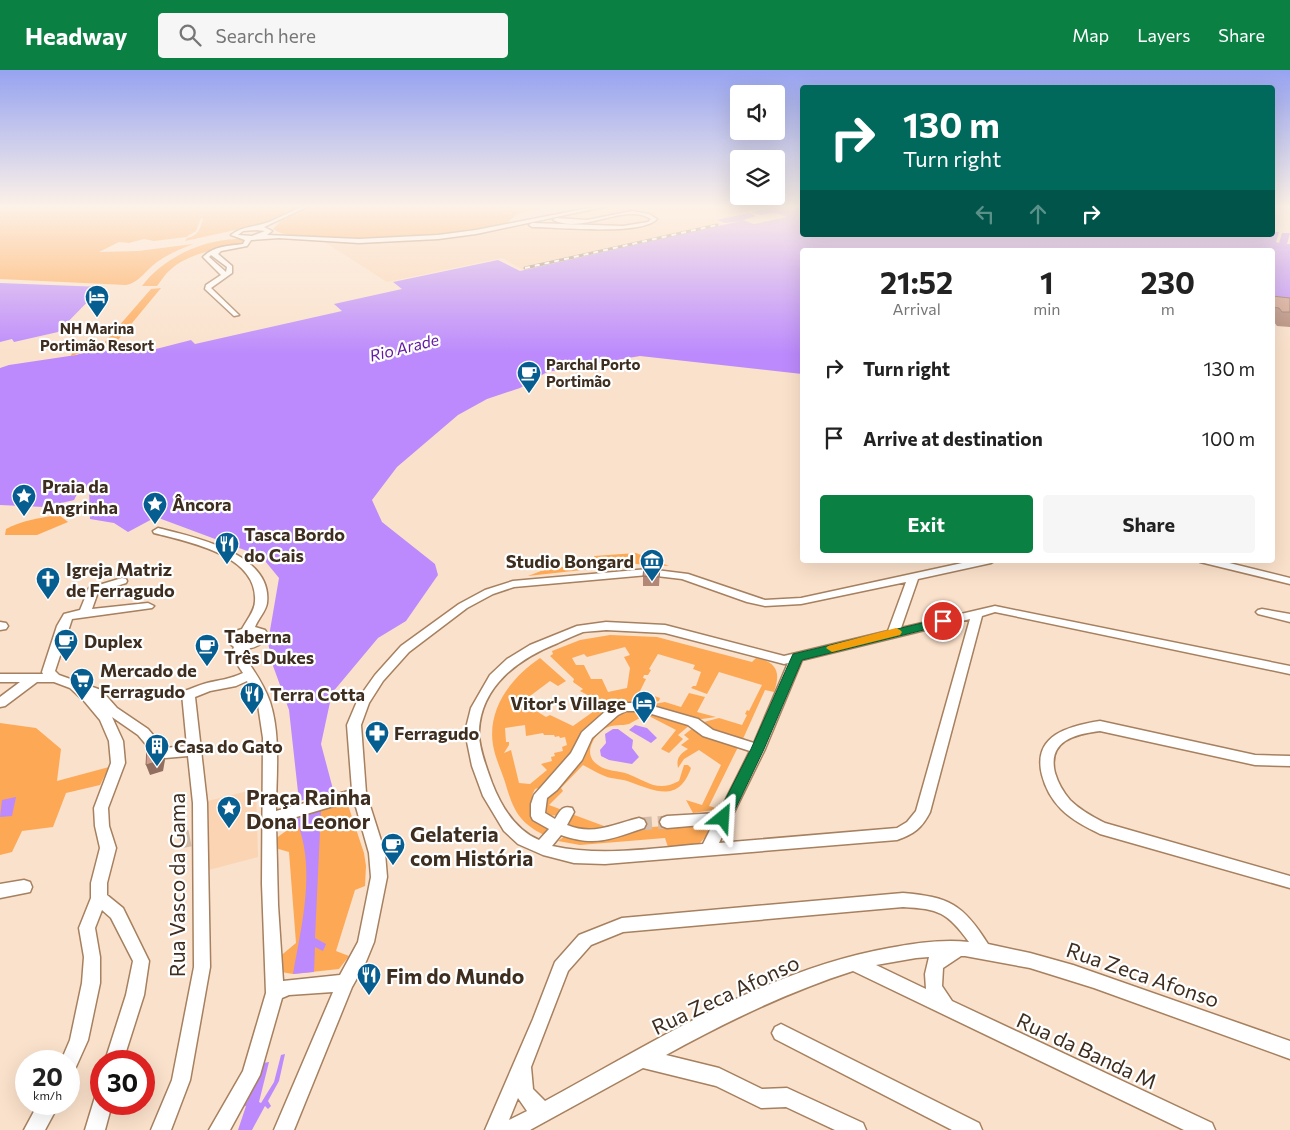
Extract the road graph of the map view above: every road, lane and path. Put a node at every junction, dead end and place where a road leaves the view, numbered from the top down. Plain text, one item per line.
1 (207, 255) edge
2 (236, 315) dead end
3 (158, 531) dead end
4 (977, 563) edge
5 (1216, 563) edge
6 (914, 576) junction
7 (122, 581) dead end
8 (1290, 581) edge
9 (148, 606) dead end
10 (1262, 612) dead end
11 (85, 613) junction
12 (977, 614) junction
13 (1290, 618) edge
14 (893, 633) junction
15 (797, 657) junction
16 (1290, 670) edge
17 (250, 674) junction
18 (36, 677) junction
19 (0, 678) edge
20 (55, 678) junction
21 (74, 685) junction
22 (0, 703) edge
23 (758, 749) junction
24 (193, 751) junction
25 (1290, 761) edge
26 (359, 793) junction
27 (567, 812) dead end
28 (723, 818) junction
29 (269, 819) junction
30 (667, 822) tunnel mouth
31 (639, 824) tunnel mouth
32 (556, 826) junction
33 (541, 848) junction
34 (708, 849) junction
35 (1290, 882) edge
36 (24, 887) dead end
37 (0, 891) edge
38 (99, 898) junction
39 (964, 949) junction
40 (984, 952) junction
41 (853, 963) junction
42 (345, 983) junction
43 (281, 990) junction
44 (948, 1010) junction
45 (781, 1033) dead end
46 (75, 1050) edge
47 (118, 1050) edge
48 (1290, 1050) edge
49 (642, 1058) junction
50 (523, 1062) junction
51 (544, 1112) junction
52 (43, 1115) edge
53 (99, 1115) edge
54 (34, 1130) edge
55 (96, 1130) edge
56 (161, 1130) edge
57 (219, 1130) edge
58 (284, 1130) edge
59 (495, 1130) edge
60 (509, 1130) edge
61 (856, 1130) edge
62 (972, 1130) edge
63 (1206, 1130) edge

1 - 2 street
3 - 17 street
4 - 6 street
5 - 8 street
6 - 14 street
6 - 26 street
7 - 11 street
9 - 11 street
10 - 13 street
11 - 20 street
12 - 14 street
12 - 16 street
12 - 34 street
14 - 15 street
15 - 23 street
15 - 33 street
17 - 24 street, Rua Vasco da Gama
17 - 29 street
18 - 19 street
18 - 20 street
18 - 22 street
20 - 21 street
21 - 24 street
21 - 38 street
23 - 28 street
23 - 32 street
24 - 56 street, Rua Vasco da Gama
25 - 35 street
26 - 29 street
26 - 42 street
27 - 32 street
28 - 30 street
28 - 34 street
29 - 43 street
31 - 32 street
32 - 33 street
33 - 34 street
36 - 37 street
38 - 46 street
38 - 47 street
39 - 40 street, Rua Zeca Afonso
39 - 41 street, Rua Zeca Afonso
39 - 44 street
40 - 48 street, Rua Zeca Afonso
40 - 50 street
41 - 44 street, Rua da Banda M
41 - 49 street, Rua Zeca Afonso
42 - 43 street
42 - 58 street
43 - 57 street
44 - 63 street, Rua da Banda M
45 - 62 street
49 - 51 street, Rua Zeca Afonso
49 - 61 street
50 - 51 street
50 - 59 street
51 - 60 street, Rua Zeca Afonso
52 - 54 street
53 - 55 street

